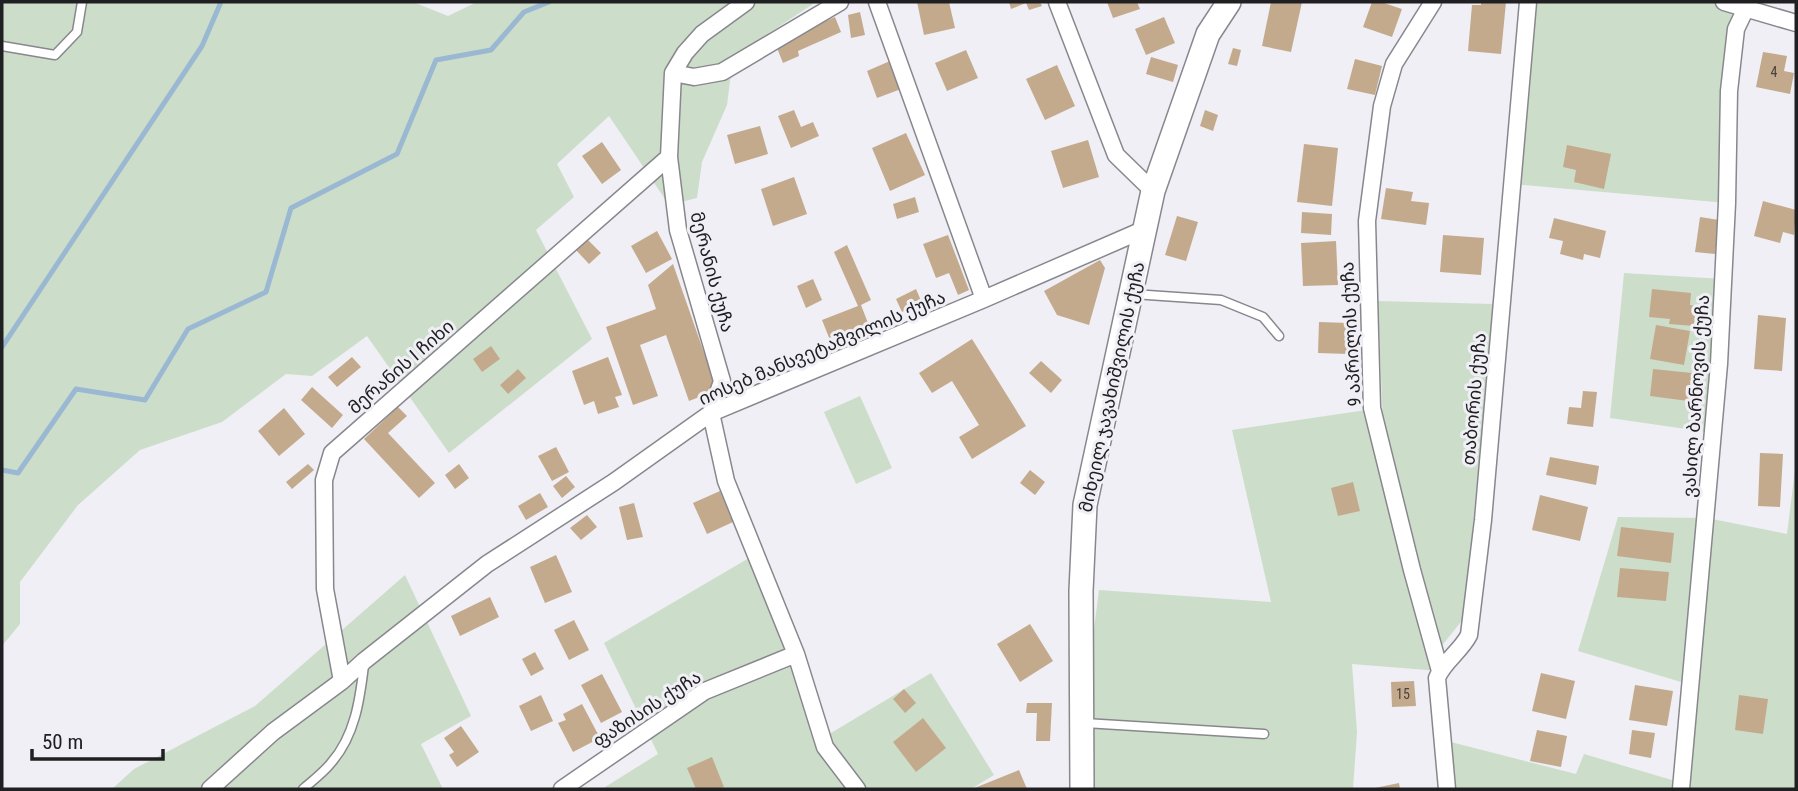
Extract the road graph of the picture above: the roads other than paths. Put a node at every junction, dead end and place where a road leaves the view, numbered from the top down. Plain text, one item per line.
1 (82, 2) edge
2 (746, 2) edge
3 (840, 2) edge
4 (877, 2) edge
5 (1057, 2) edge
6 (1230, 2) edge
7 (1433, 2) edge
8 (1528, 2) edge
9 (1724, 2) edge
10 (1748, 5) edge
11 (1796, 23) edge
12 (2, 46) edge
13 (673, 73) junction
14 (669, 157) junction
15 (1153, 191) junction
16 (1145, 229) junction
17 (1130, 294) junction
18 (984, 299) junction
19 (1279, 336) dead end
20 (711, 413) junction
21 (796, 654) junction
22 (364, 661) junction
23 (1440, 671) junction
24 (342, 681) junction
25 (1082, 722) junction
26 (1264, 734) dead end
27 (210, 789) edge
28 (303, 789) edge
29 (562, 789) edge
30 (857, 789) edge
31 (1082, 789) edge
32 (1447, 789) edge
33 (1681, 789) edge

1 - 12 lane
2 - 13 street
3 - 13 street
4 - 18 street
5 - 15 street
6 - 15 main road, მიხეილ ჯავახიშვილის ქუჩა
7 - 23 street, 9 აპრილის ქუჩა
8 - 23 street, თაბორის ქუჩა
9 - 10 street
10 - 11 street
10 - 33 street, ვასილ ბარნოვის ქუჩა
13 - 14 street, მერანის ქუჩა
14 - 20 street, მერანის ქუჩა
14 - 24 street, მერანის I ჩიხი
15 - 16 main road, მიხეილ ჯავახიშვილის ქუჩა
16 - 17 main road, მიხეილ ჯავახიშვილის ქუჩა
16 - 18 street, იოსებ მანსვეტაშვილის ქუჩა
17 - 19 lane
17 - 25 main road, მიხეილ ჯავახიშვილის ქუჩა
18 - 20 street, იოსებ მანსვეტაშვილის ქუჩა
20 - 21 street
20 - 22 street, იოსებ მანსვეტაშვილის ქუჩა
21 - 29 street, ფაზისის ქუჩა
21 - 30 street
22 - 24 street, იოსებ მანსვეტაშვილის ქუჩა
22 - 28 lane
23 - 32 street
24 - 27 street, იოსებ მანსვეტაშვილის ქუჩა
25 - 26 lane
25 - 31 main road, მიხეილ ჯავახიშვილის ქუჩა

